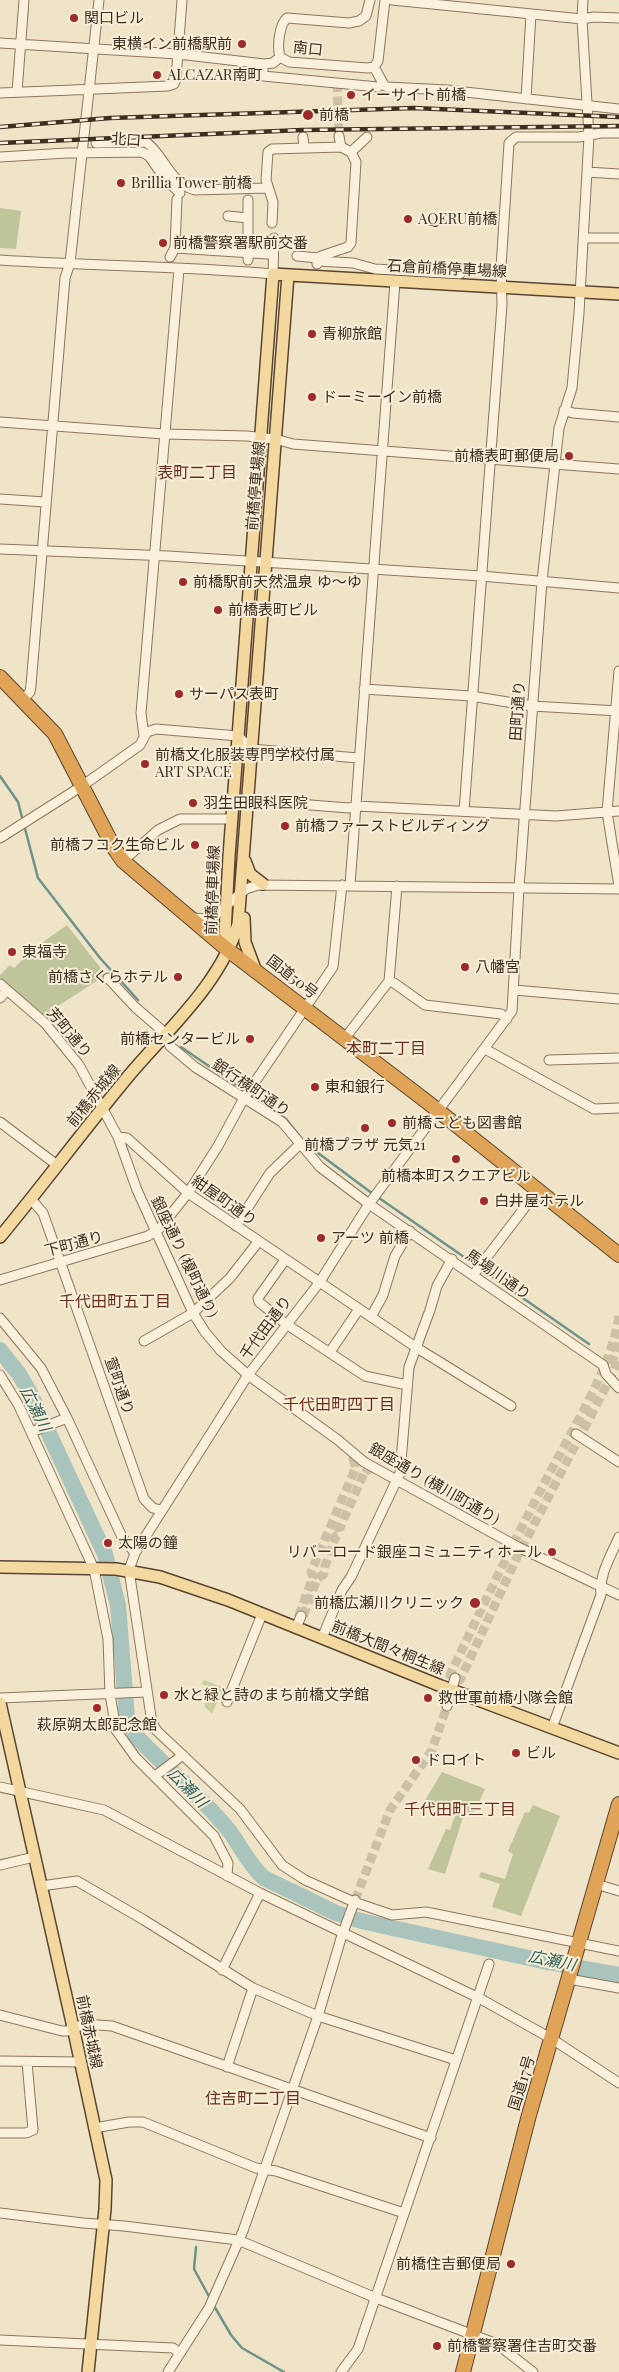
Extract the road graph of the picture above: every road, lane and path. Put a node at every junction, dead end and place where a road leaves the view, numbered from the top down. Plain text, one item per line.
1 (24, 0) edge
2 (99, 0) edge
3 (182, 0) edge
4 (370, 0) edge
5 (385, 0) edge
6 (392, 0) edge
7 (583, 0) edge
8 (456, 4) edge
9 (531, 14) junction
10 (619, 18) edge
11 (582, 19) junction
12 (0, 43) edge
13 (20, 44) junction
14 (94, 48) junction
15 (178, 54) junction
16 (280, 57) junction
17 (374, 67) junction
18 (263, 70) dead end
19 (378, 87) dead end
20 (89, 90) junction
21 (17, 92) junction
22 (0, 93) edge
23 (526, 99) junction
24 (588, 106) junction
25 (619, 109) edge
26 (619, 133) edge
27 (339, 136) tunnel mouth
28 (589, 136) junction
29 (303, 137) dead end
30 (367, 137) dead end
31 (96, 143) dead end
32 (341, 147) junction
33 (304, 148) junction
34 (351, 152) junction
35 (83, 153) junction
36 (0, 157) edge
37 (587, 172) junction
38 (619, 174) edge
39 (268, 188) junction
40 (182, 192) junction
41 (247, 193) junction
42 (228, 216) dead end
43 (248, 218) junction
44 (272, 224) dead end
45 (274, 238) dead end
46 (584, 238) junction
47 (619, 238) edge
48 (175, 248) junction
49 (277, 255) dead end
50 (297, 256) dead end
51 (248, 257) junction
52 (170, 258) dead end
53 (0, 260) edge
54 (318, 261) junction
55 (70, 263) junction
56 (179, 269) junction
57 (273, 274) junction
58 (460, 274) dead end
59 (288, 275) junction
60 (395, 282) junction
61 (502, 287) junction
62 (580, 292) junction
63 (619, 294) edge
64 (564, 410) junction
65 (619, 417) edge
66 (0, 422) edge
67 (53, 426) junction
68 (164, 434) junction
69 (261, 437) junction
70 (275, 439) junction
71 (382, 451) junction
72 (490, 459) junction
73 (554, 464) junction
74 (619, 468) edge
75 (0, 499) edge
76 (45, 502) junction
77 (0, 549) edge
78 (42, 552) junction
79 (154, 555) junction
80 (250, 561) junction
81 (265, 562) junction
82 (372, 569) junction
83 (481, 576) junction
84 (542, 581) junction
85 (619, 588) edge
86 (619, 671) edge
87 (0, 677) edge
88 (364, 689) junction
89 (472, 696) junction
90 (23, 700) junction
91 (532, 706) junction
92 (617, 711) edge
93 (144, 736) junction
94 (238, 736) junction
95 (251, 749) junction
96 (358, 758) junction
97 (82, 786) junction
98 (247, 800) junction
99 (356, 806) junction
100 (464, 811) junction
101 (619, 811) edge
102 (608, 812) junction
103 (525, 814) junction
104 (232, 819) junction
105 (0, 838) edge
106 (243, 852) junction
107 (123, 861) junction
108 (228, 877) junction
109 (261, 885) junction
110 (346, 885) junction
111 (398, 886) junction
112 (619, 887) edge
113 (518, 888) junction
114 (241, 889) junction
115 (226, 907) junction
116 (189, 917) junction
117 (228, 950) junction
118 (255, 969) junction
119 (108, 978) dead end
120 (389, 981) junction
121 (4, 987) edge
122 (514, 990) junction
123 (0, 998) edge
124 (619, 999) edge
125 (305, 1008) junction
126 (507, 1019) junction
127 (165, 1034) junction
128 (345, 1038) junction
129 (485, 1049) junction
130 (619, 1058) edge
131 (549, 1060) dead end
132 (244, 1098) junction
133 (619, 1108) edge
134 (103, 1110) junction
135 (437, 1110) junction
136 (0, 1122) edge
137 (118, 1137) junction
138 (299, 1145) junction
139 (57, 1165) junction
140 (538, 1190) junction
141 (188, 1193) junction
142 (31, 1199) junction
143 (368, 1204) junction
144 (236, 1226) junction
145 (410, 1231) junction
146 (156, 1232) junction
147 (0, 1237) edge
148 (258, 1242) junction
149 (619, 1255) edge
150 (452, 1259) junction
151 (285, 1260) junction
152 (60, 1261) junction
153 (477, 1270) junction
154 (0, 1280) edge
155 (319, 1283) junction
156 (359, 1309) junction
157 (193, 1313) junction
158 (371, 1316) junction
159 (0, 1318) edge
160 (286, 1324) junction
161 (144, 1341) dead end
162 (417, 1348) junction
163 (330, 1352) junction
164 (0, 1375) edge
165 (248, 1375) junction
166 (407, 1385) junction
167 (619, 1388) edge
168 (511, 1406) dead end
169 (63, 1420) junction
170 (31, 1432) junction
171 (576, 1434) dead end
172 (619, 1462) edge
173 (394, 1481) junction
174 (162, 1510) junction
175 (619, 1537) edge
176 (135, 1553) junction
177 (0, 1567) edge
178 (97, 1569) junction
179 (129, 1570) junction
180 (600, 1587) junction
181 (619, 1595) edge
182 (262, 1614) junction
183 (301, 1616) dead end
184 (296, 1628) junction
185 (322, 1638) junction
186 (454, 1678) dead end
187 (451, 1690) junction
188 (146, 1692) junction
189 (114, 1694) junction
190 (0, 1698) edge
191 (227, 1702) dead end
192 (0, 1703) edge
193 (447, 1706) tunnel mouth
194 (552, 1728) junction
195 (619, 1753) edge
196 (183, 1755) junction
197 (157, 1774) junction
198 (0, 1786) edge
199 (19, 1790) junction
200 (619, 1804) edge
201 (34, 1857) junction
202 (0, 1865) edge
203 (227, 1876) junction
204 (596, 1884) junction
205 (42, 1886) junction
206 (619, 1891) edge
207 (260, 1894) junction
208 (354, 1904) junction
209 (344, 1932) junction
210 (577, 1949) junction
211 (619, 1951) edge
212 (489, 1964) dead end
213 (222, 1970) junction
214 (570, 1976) junction
215 (253, 1988) junction
216 (619, 1988) edge
217 (479, 1998) junction
218 (0, 2015) edge
219 (318, 2016) junction
220 (74, 2027) junction
221 (552, 2039) junction
222 (456, 2060) junction
223 (0, 2061) edge
224 (26, 2062) junction
225 (80, 2062) junction
226 (226, 2067) junction
227 (619, 2083) edge
228 (292, 2090) junction
229 (94, 2128) junction
230 (0, 2133) edge
231 (431, 2138) junction
232 (265, 2170) junction
233 (0, 2213) edge
234 (404, 2213) junction
235 (102, 2224) junction
236 (238, 2240) junction
237 (376, 2298) junction
238 (473, 2335) junction
239 (0, 2340) edge
240 (90, 2343) junction
241 (179, 2353) junction
242 (88, 2372) edge
243 (168, 2372) edge
244 (341, 2372) edge
245 (463, 2372) edge
246 (533, 2372) edge

1 - 13 street
2 - 14 street
3 - 15 street
4 - 16 street, 南口
5 - 17 street
6 - 8 street
7 - 11 street, 田町通り
8 - 9 street
9 - 11 street
9 - 23 street
10 - 11 street
11 - 24 street, 田町通り
12 - 13 street
13 - 14 street
13 - 21 street
14 - 15 street
14 - 20 street
15 - 16 street
15 - 20 street
16 - 17 street, 南口
17 - 23 street
18 - 19 street
20 - 21 street
20 - 35 street
21 - 22 street
23 - 24 street
24 - 25 street
24 - 28 street, 田町通り
26 - 28 street
27 - 32 street
28 - 37 street, 田町通り
28 - 61 street
29 - 33 street
30 - 34 street
31 - 40 street
32 - 33 street
32 - 34 street
33 - 39 street
34 - 54 street
35 - 36 street, 北口
35 - 40 street, 北口
35 - 55 street
37 - 38 street
37 - 46 street, 田町通り
39 - 41 street
39 - 44 street
40 - 41 street
40 - 48 street
41 - 43 street
42 - 43 street
43 - 51 street
45 - 57 street
46 - 47 street
46 - 62 street, 田町通り
48 - 51 street
48 - 52 street
49 - 51 street
50 - 54 street
53 - 55 street
54 - 58 street
55 - 56 street
55 - 67 street
56 - 57 street
56 - 68 street
57 - 59 main road, 石倉前橋停車場線
57 - 69 main road, 前橋停車場線
59 - 60 main road, 石倉前橋停車場線
59 - 70 main road, 前橋停車場線
60 - 61 main road, 石倉前橋停車場線
60 - 71 street
61 - 62 main road, 石倉前橋停車場線
61 - 72 street
62 - 63 main road, 石倉前橋停車場線
62 - 64 street, 田町通り
64 - 65 street
64 - 73 street, 田町通り
66 - 67 street
67 - 68 street
67 - 76 street
68 - 69 street
68 - 79 street
69 - 70 street
69 - 80 main road, 前橋停車場線
70 - 71 street
70 - 81 main road, 前橋停車場線
71 - 72 street
71 - 82 street
72 - 73 street
72 - 83 street
73 - 74 street
73 - 84 street, 田町通り
75 - 76 street
76 - 78 street
77 - 78 street
78 - 79 street
78 - 90 street
79 - 80 street
79 - 93 street
80 - 81 street
80 - 94 main road, 前橋停車場線
81 - 82 street
81 - 95 main road, 前橋停車場線
82 - 83 street
82 - 88 street
83 - 84 street
83 - 89 street
84 - 85 street
84 - 91 street, 田町通り
86 - 92 street
87 - 90 highway, 国道50号
88 - 89 street
88 - 96 street
89 - 91 street
89 - 100 street
90 - 97 highway, 国道50号
91 - 92 street
91 - 103 street, 田町通り
92 - 102 street
93 - 94 street
93 - 97 street
94 - 95 street
94 - 104 main road, 前橋停車場線
95 - 96 street
95 - 98 main road, 前橋停車場線
96 - 99 street
97 - 105 street
97 - 107 highway, 国道50号
98 - 99 street
98 - 106 main road, 前橋停車場線
99 - 100 street
99 - 110 street
100 - 103 street
101 - 102 street
102 - 103 street
102 - 112 street
103 - 113 street, 田町通り
104 - 107 street
104 - 108 main road, 前橋停車場線
106 - 109 main road
106 - 114 main road, 前橋停車場線
107 - 116 highway, 国道50号
108 - 114 main road
108 - 115 main road, 前橋停車場線
109 - 110 street
109 - 114 main road
110 - 111 street
110 - 125 street
111 - 113 street
111 - 120 street
112 - 113 street
113 - 122 street, 田町通り
114 - 115 street
114 - 117 main road, 前橋停車場線
114 - 118 main road
115 - 116 street
115 - 117 main road, 前橋停車場線
116 - 117 highway, 国道50号
117 - 118 highway, 国道50号
117 - 127 main road, 前橋赤城線
118 - 125 highway, 国道50号
119 - 127 street, 銀行横町通り
120 - 126 street
120 - 128 street
121 - 123 street
121 - 134 street, 芳町通り
122 - 124 street
122 - 126 street, 田町通り
125 - 128 highway, 国道50号
125 - 132 street
126 - 129 street, 田町通り
127 - 132 street, 銀行横町通り
127 - 134 main road, 前橋赤城線
128 - 135 highway, 国道50号
129 - 133 street
129 - 135 street, 田町通り
130 - 131 street
132 - 138 street, 銀行横町通り
132 - 141 street
134 - 137 street, 芳町通り
134 - 139 main road, 前橋赤城線
135 - 140 highway, 国道50号
135 - 143 street, 千代田通り
136 - 139 street
137 - 141 street, 紺屋町通り
137 - 146 street, 銀座通り (榎町通り)
138 - 143 street, 銀行横町通り
138 - 144 street
139 - 142 main road, 前橋赤城線
140 - 149 highway, 国道50号
140 - 153 street
141 - 144 street, 紺屋町通り
141 - 146 street
142 - 147 main road, 前橋赤城線
142 - 152 street, 萱町通り
143 - 145 street, 馬場川通り
143 - 155 street, 千代田通り
144 - 148 street, 紺屋町通り
145 - 150 street, 馬場川通り
145 - 158 street
146 - 152 street, 下町通り
146 - 157 street, 銀座通り (榎町通り)
148 - 151 street, 紺屋町通り
148 - 157 street
150 - 153 street, 馬場川通り
150 - 162 street
151 - 155 street, 紺屋町通り
151 - 160 street
152 - 154 street, 下町通り
152 - 174 street, 萱町通り
153 - 167 street, 馬場川通り
155 - 156 street, 紺屋町通り
155 - 160 street, 千代田通り
156 - 158 street, 紺屋町通り
156 - 163 street
157 - 161 street
157 - 165 street, 銀座通り (榎町通り)
158 - 162 street, 紺屋町通り
159 - 169 street
160 - 163 street
160 - 165 street, 千代田通り
162 - 166 street
162 - 168 street, 紺屋町通り
163 - 166 street
164 - 170 street
165 - 173 street, 銀座通り (横川町通り)
165 - 174 street, 千代田通り
166 - 173 street
169 - 170 street
169 - 176 street
170 - 178 street
171 - 172 street
173 - 180 street, 銀座通り (横川町通り)
173 - 185 street
174 - 176 street, 千代田通り
175 - 180 street
176 - 179 street, 千代田通り
177 - 178 main road
178 - 179 main road, 前橋大間々桐生線
178 - 189 street
179 - 182 main road, 前橋大間々桐生線
179 - 188 street
180 - 181 street, 銀座通り (横川町通り)
180 - 194 street
182 - 184 main road, 前橋大間々桐生線
182 - 191 street
183 - 184 street
184 - 185 main road, 前橋大間々桐生線
185 - 187 main road, 前橋大間々桐生線
186 - 187 street
187 - 193 street
187 - 194 main road, 前橋大間々桐生線
188 - 189 street
188 - 196 street
189 - 190 street
189 - 197 street
192 - 199 main road, 前橋赤城線
194 - 195 main road, 前橋大間々桐生線
196 - 197 street
196 - 208 street
197 - 203 street
198 - 199 street
199 - 201 main road, 前橋赤城線
199 - 203 street
200 - 204 highway, 国道17号
201 - 202 street
201 - 205 main road, 前橋赤城線
203 - 207 street
204 - 206 street
204 - 210 highway, 国道17号
205 - 213 street
205 - 220 main road, 前橋赤城線
207 - 209 street
207 - 213 street
208 - 209 street
208 - 210 street
209 - 217 street
209 - 219 street
210 - 211 street
210 - 214 highway, 国道17号
212 - 217 street
213 - 215 street
214 - 216 street
214 - 221 highway, 国道17号
215 - 219 street
215 - 226 street
217 - 221 street
217 - 222 street
218 - 220 street
219 - 222 street
219 - 228 street
220 - 225 main road, 前橋赤城線
220 - 226 street
221 - 227 street
221 - 238 highway, 国道17号
222 - 231 street
223 - 224 street
224 - 225 street
224 - 230 street
225 - 229 main road, 前橋赤城線
226 - 228 street
228 - 231 street
228 - 232 street
229 - 232 street
229 - 235 main road, 前橋赤城線
231 - 234 street
232 - 234 street
232 - 236 street
233 - 235 street
234 - 237 street
235 - 236 street
235 - 240 main road, 前橋赤城線
236 - 237 street
236 - 241 street
237 - 238 street
237 - 244 street
238 - 245 highway, 国道17号
238 - 246 street
239 - 240 street
240 - 241 street
240 - 242 main road, 前橋赤城線
241 - 243 street

